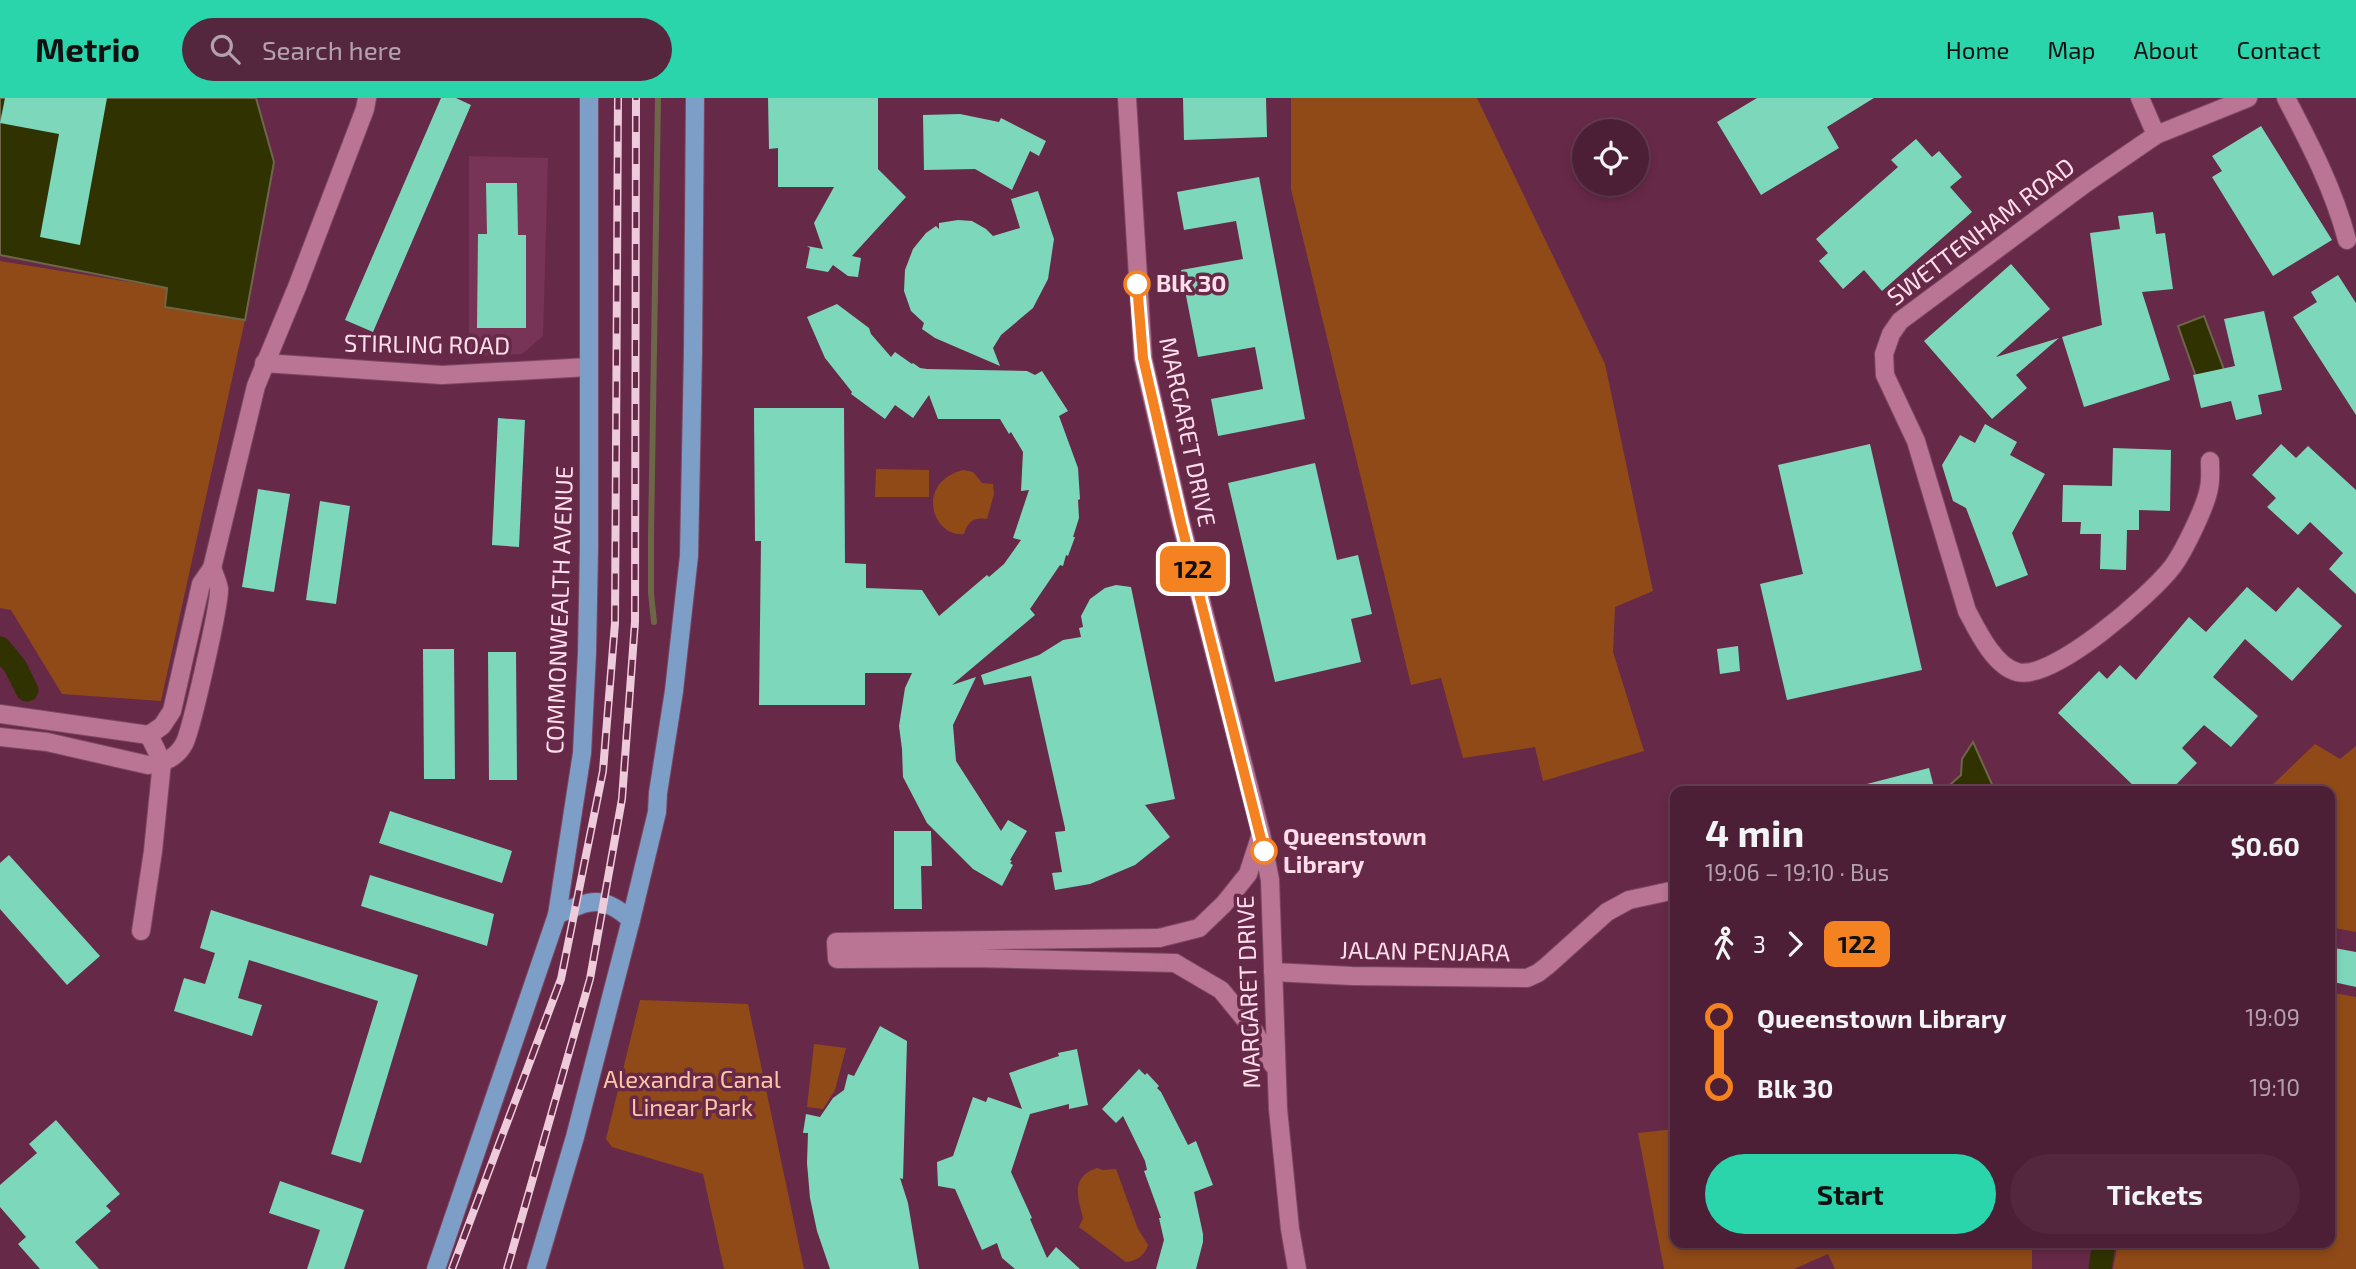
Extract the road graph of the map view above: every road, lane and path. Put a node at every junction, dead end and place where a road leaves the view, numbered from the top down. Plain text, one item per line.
1 (367, 98) edge
2 (589, 98) edge
3 (695, 98) edge
4 (1126, 98) edge
5 (2140, 98) edge
6 (2248, 98) edge
7 (2286, 98) edge
8 (2157, 135) junction
9 (2347, 240) dead end
10 (264, 363) junction
11 (589, 367) junction
12 (2210, 461) dead end
13 (212, 568) junction
14 (0, 714) edge
15 (149, 735) junction
16 (0, 737) edge
17 (162, 762) junction
18 (1261, 834) junction
19 (1670, 891) edge
20 (557, 915) junction
21 (631, 920) junction
22 (141, 931) dead end
23 (1273, 972) junction
24 (1275, 1068) junction
25 (436, 1269) edge
26 (536, 1269) edge
27 (1297, 1269) edge

1 - 10 street
2 - 11 main road, COMMONWEALTH AVENUE
3 - 21 main road
4 - 18 street, MARGARET DRIVE
5 - 8 street
6 - 8 street, SWETTENHAM ROAD
7 - 9 street
8 - 12 street, SWETTENHAM ROAD
10 - 11 street, STIRLING ROAD
10 - 13 street
11 - 20 main road, COMMONWEALTH AVENUE
13 - 15 street
13 - 17 street
14 - 15 street
15 - 17 street
16 - 17 street
17 - 22 street
18 - 23 street, MARGARET DRIVE
18 - 24 street
19 - 23 street, JALAN PENJARA
20 - 21 main road
20 - 25 main road, COMMONWEALTH AVENUE
21 - 26 main road
23 - 24 street, MARGARET DRIVE
24 - 27 street, MARGARET DRIVE

